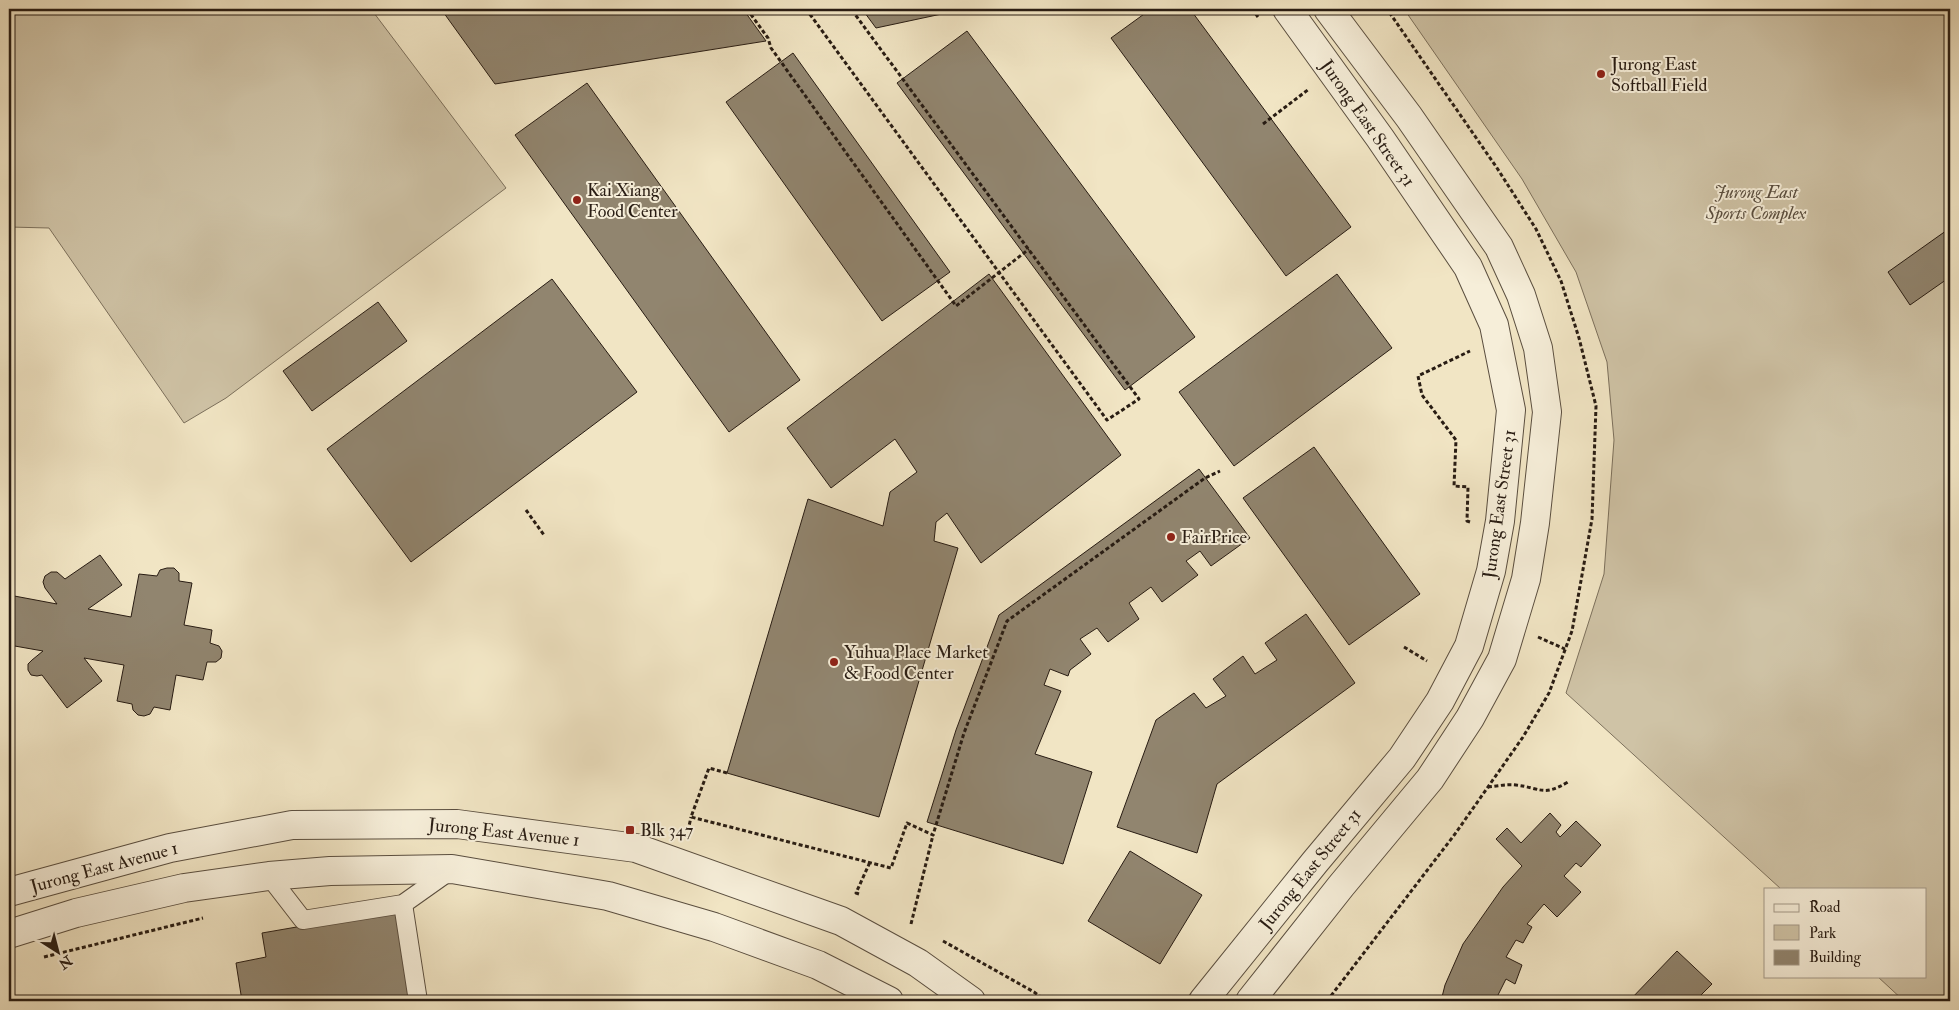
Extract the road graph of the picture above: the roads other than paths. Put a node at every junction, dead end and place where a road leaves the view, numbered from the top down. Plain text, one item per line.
1 (1287, 9) edge
2 (1328, 9) edge
3 (452, 869) junction
4 (269, 876) junction
5 (9, 892) edge
6 (403, 904) junction
7 (9, 934) edge
8 (418, 1001) edge
9 (889, 1001) edge
10 (971, 1001) edge
11 (1203, 1001) edge
12 (1250, 1001) edge

1 - 11 street, Jurong East Street 31
2 - 12 street, Jurong East Street 31
3 - 4 street, Jurong East Avenue 1
3 - 6 lane
3 - 9 street, Jurong East Avenue 1
4 - 6 lane
4 - 7 street, Jurong East Avenue 1
5 - 10 street, Jurong East Avenue 1
6 - 8 lane

